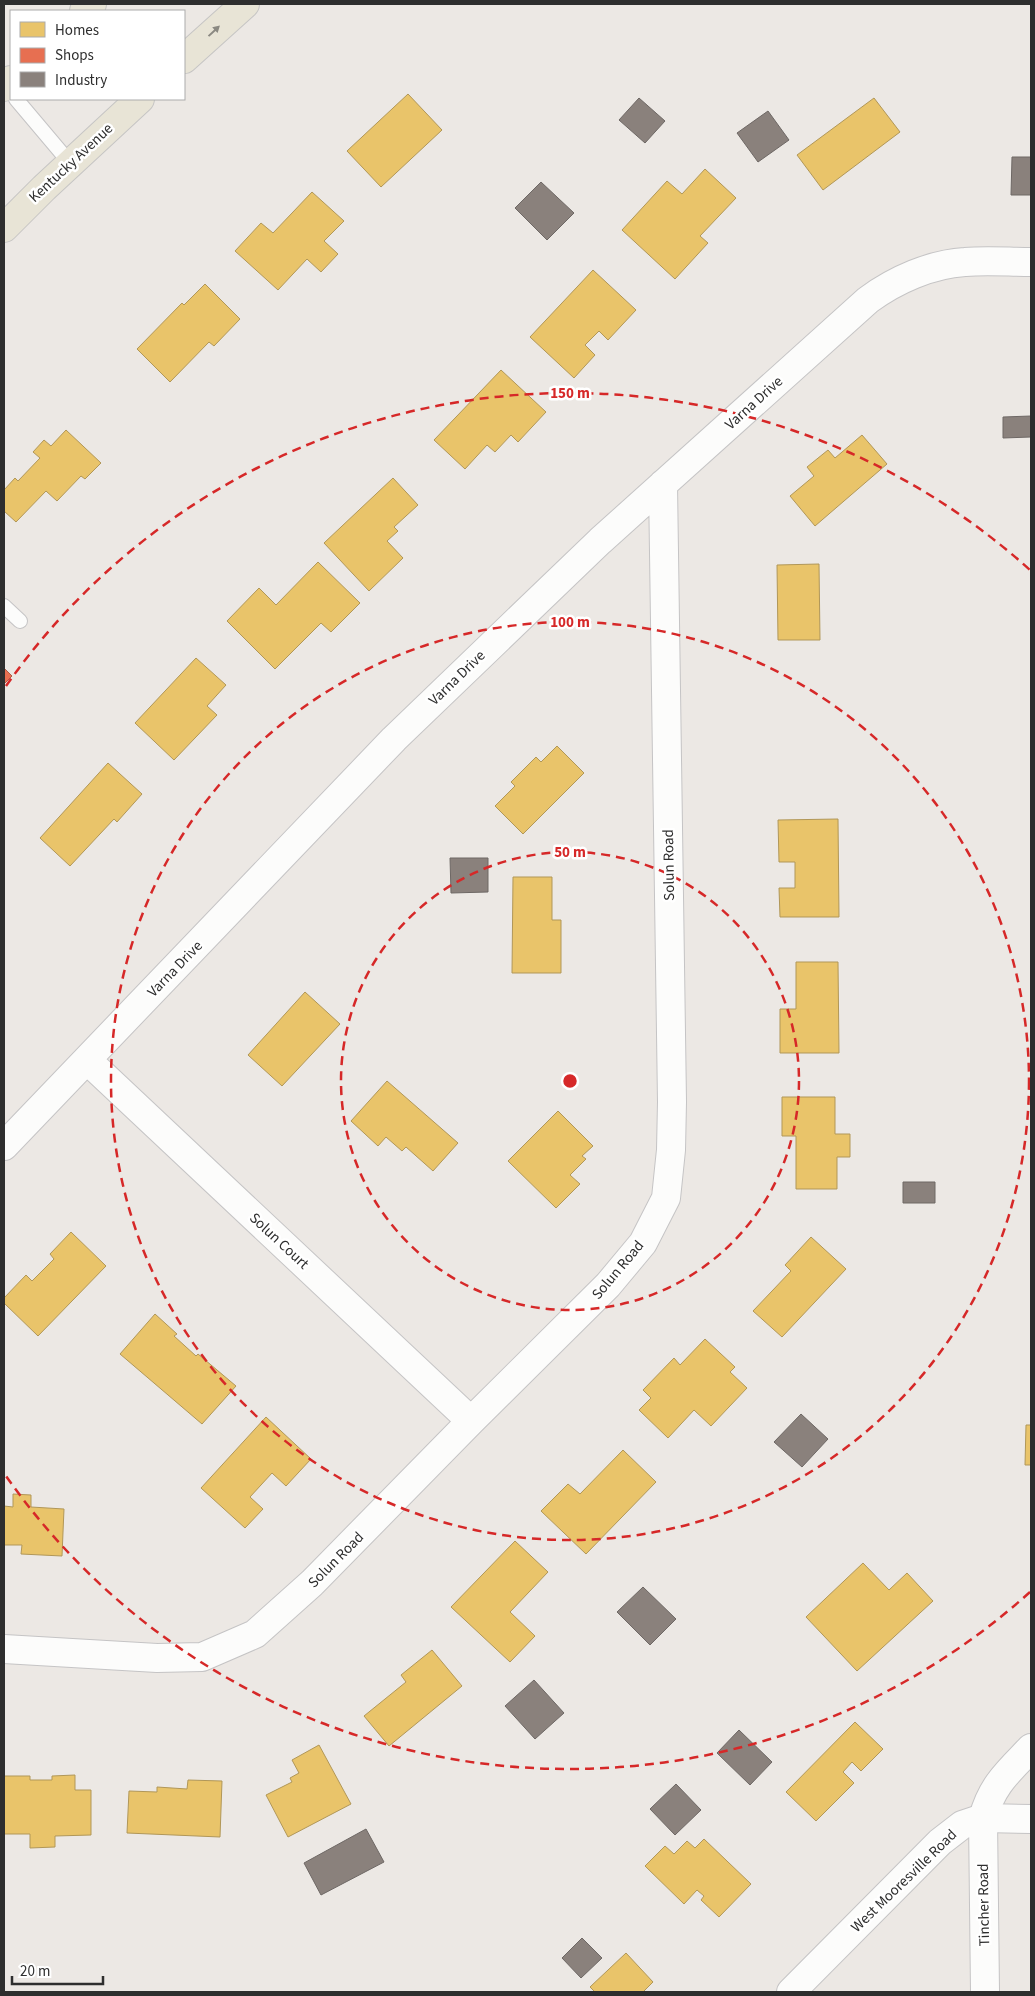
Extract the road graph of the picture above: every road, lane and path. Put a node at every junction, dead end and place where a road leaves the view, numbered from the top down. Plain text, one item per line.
1 (245, 4) edge
2 (185, 58) edge
3 (19, 100) edge
4 (139, 100) edge
5 (70, 163) junction
6 (4, 228) edge
7 (1031, 262) edge
8 (663, 484) junction
9 (4, 606) edge
10 (20, 621) dead end
11 (87, 1060) junction
12 (4, 1146) edge
13 (471, 1422) junction
14 (4, 1650) edge
15 (1031, 1748) edge
16 (983, 1818) junction
17 (1031, 1819) edge
18 (791, 1992) edge
19 (985, 1992) edge

2 -> 1 main road
3 - 5 lane
4 - 5 main road, Kentucky Avenue
5 - 6 main road, Kentucky Avenue
7 - 8 street, Varna Drive
8 - 11 street, Varna Drive
8 - 13 street, Solun Road
9 - 10 lane
11 - 12 street, Varna Drive
11 - 13 street, Solun Court
13 - 14 street, Solun Road
15 - 16 street
16 - 17 street
16 - 18 street, West Mooresville Road
16 - 19 street, Tincher Road

